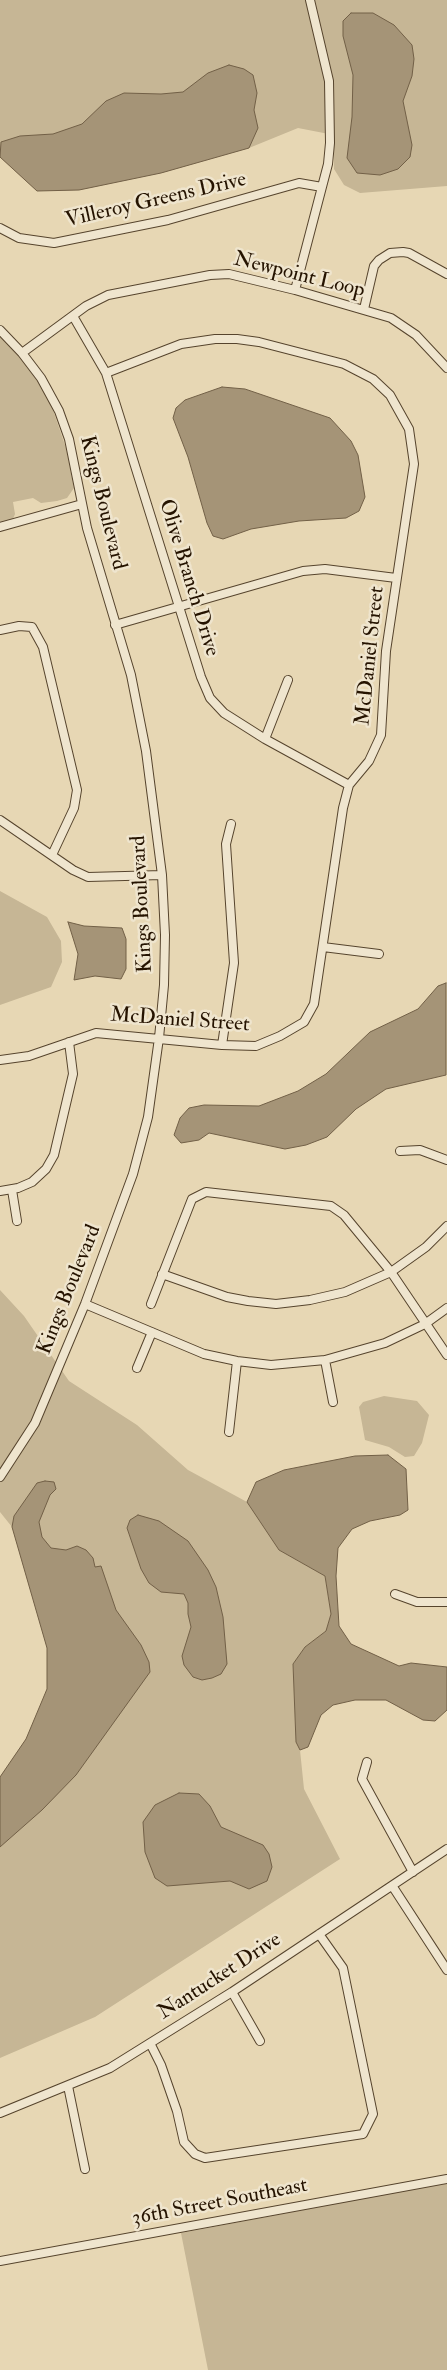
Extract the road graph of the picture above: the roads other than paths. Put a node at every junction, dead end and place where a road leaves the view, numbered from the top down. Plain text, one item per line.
1 (310, 0) edge
2 (322, 187) junction
3 (0, 228) edge
4 (447, 274) edge
5 (295, 290) junction
6 (364, 309) junction
7 (73, 316) junction
8 (0, 330) edge
9 (22, 353) junction
10 (447, 368) edge
11 (106, 372) junction
12 (82, 504) junction
13 (0, 527) edge
14 (396, 578) junction
15 (179, 606) junction
16 (115, 625) junction
17 (0, 630) edge
18 (288, 680) dead end
19 (266, 739) junction
20 (349, 786) junction
21 (0, 820) edge
22 (231, 824) dead end
23 (52, 855) junction
24 (162, 875) junction
25 (323, 947) junction
26 (380, 954) dead end
27 (159, 1038) junction
28 (69, 1042) junction
29 (222, 1045) junction
30 (0, 1060) edge
31 (400, 1151) dead end
32 (447, 1160) edge
33 (12, 1190) junction
34 (0, 1191) edge
35 (17, 1221) dead end
36 (447, 1226) edge
37 (391, 1272) junction
38 (162, 1274) junction
39 (86, 1304) junction
40 (151, 1304) dead end
41 (447, 1308) edge
42 (425, 1324) junction
43 (152, 1332) junction
44 (447, 1355) edge
45 (325, 1360) junction
46 (237, 1361) junction
47 (137, 1368) dead end
48 (333, 1402) dead end
49 (229, 1432) dead end
50 (0, 1477) edge
51 (395, 1594) dead end
52 (447, 1602) edge
53 (367, 1762) dead end
54 (447, 1849) edge
55 (413, 1872) junction
56 (393, 1887) junction
57 (318, 1934) junction
58 (447, 1970) edge
59 (232, 1992) junction
60 (260, 2041) dead end
61 (150, 2043) junction
62 (68, 2086) junction
63 (0, 2113) edge
64 (85, 2169) dead end
65 (447, 2179) edge
66 (0, 2261) edge

1 - 2 street
2 - 3 street, Villeroy Greens Drive
2 - 5 street
4 - 6 street
5 - 6 street, Newpoint Loop
5 - 7 street, Newpoint Loop
6 - 10 street, Newpoint Loop
7 - 9 street, Newpoint Loop
7 - 11 street, Olive Branch Drive
8 - 9 street, Kings Boulevard
9 - 12 street, Kings Boulevard
11 - 14 street, McDaniel Street
11 - 15 street, Olive Branch Drive
12 - 13 street
12 - 16 street, Kings Boulevard
14 - 15 street
14 - 20 street, McDaniel Street
15 - 16 street
15 - 19 street, Olive Branch Drive
16 - 24 street, Kings Boulevard
17 - 23 street
18 - 19 street
19 - 20 street, Olive Branch Drive
20 - 25 street, McDaniel Street
21 - 23 street
22 - 29 street
23 - 24 street
24 - 27 street, Kings Boulevard
25 - 26 street
25 - 29 street, McDaniel Street
27 - 28 street, McDaniel Street
27 - 29 street, McDaniel Street
27 - 39 street, Kings Boulevard
28 - 30 street, McDaniel Street
28 - 33 street
31 - 32 street
33 - 34 street
33 - 35 street
36 - 37 street
37 - 38 street
37 - 38 street
37 - 42 street
38 - 40 street
39 - 43 street
39 - 50 street, Kings Boulevard
41 - 42 street
42 - 44 street
42 - 45 street
43 - 46 street
43 - 47 street
45 - 46 street
45 - 48 street
46 - 49 street
51 - 52 street
53 - 55 street
54 - 55 street, Nantucket Drive
55 - 56 street, Nantucket Drive
56 - 57 street, Nantucket Drive
56 - 58 street
57 - 59 street, Nantucket Drive
57 - 61 street
59 - 60 street
59 - 61 street, Nantucket Drive
61 - 62 street, Nantucket Drive
62 - 63 street, Nantucket Drive
62 - 64 street
65 - 66 street, 36th Street Southeast

